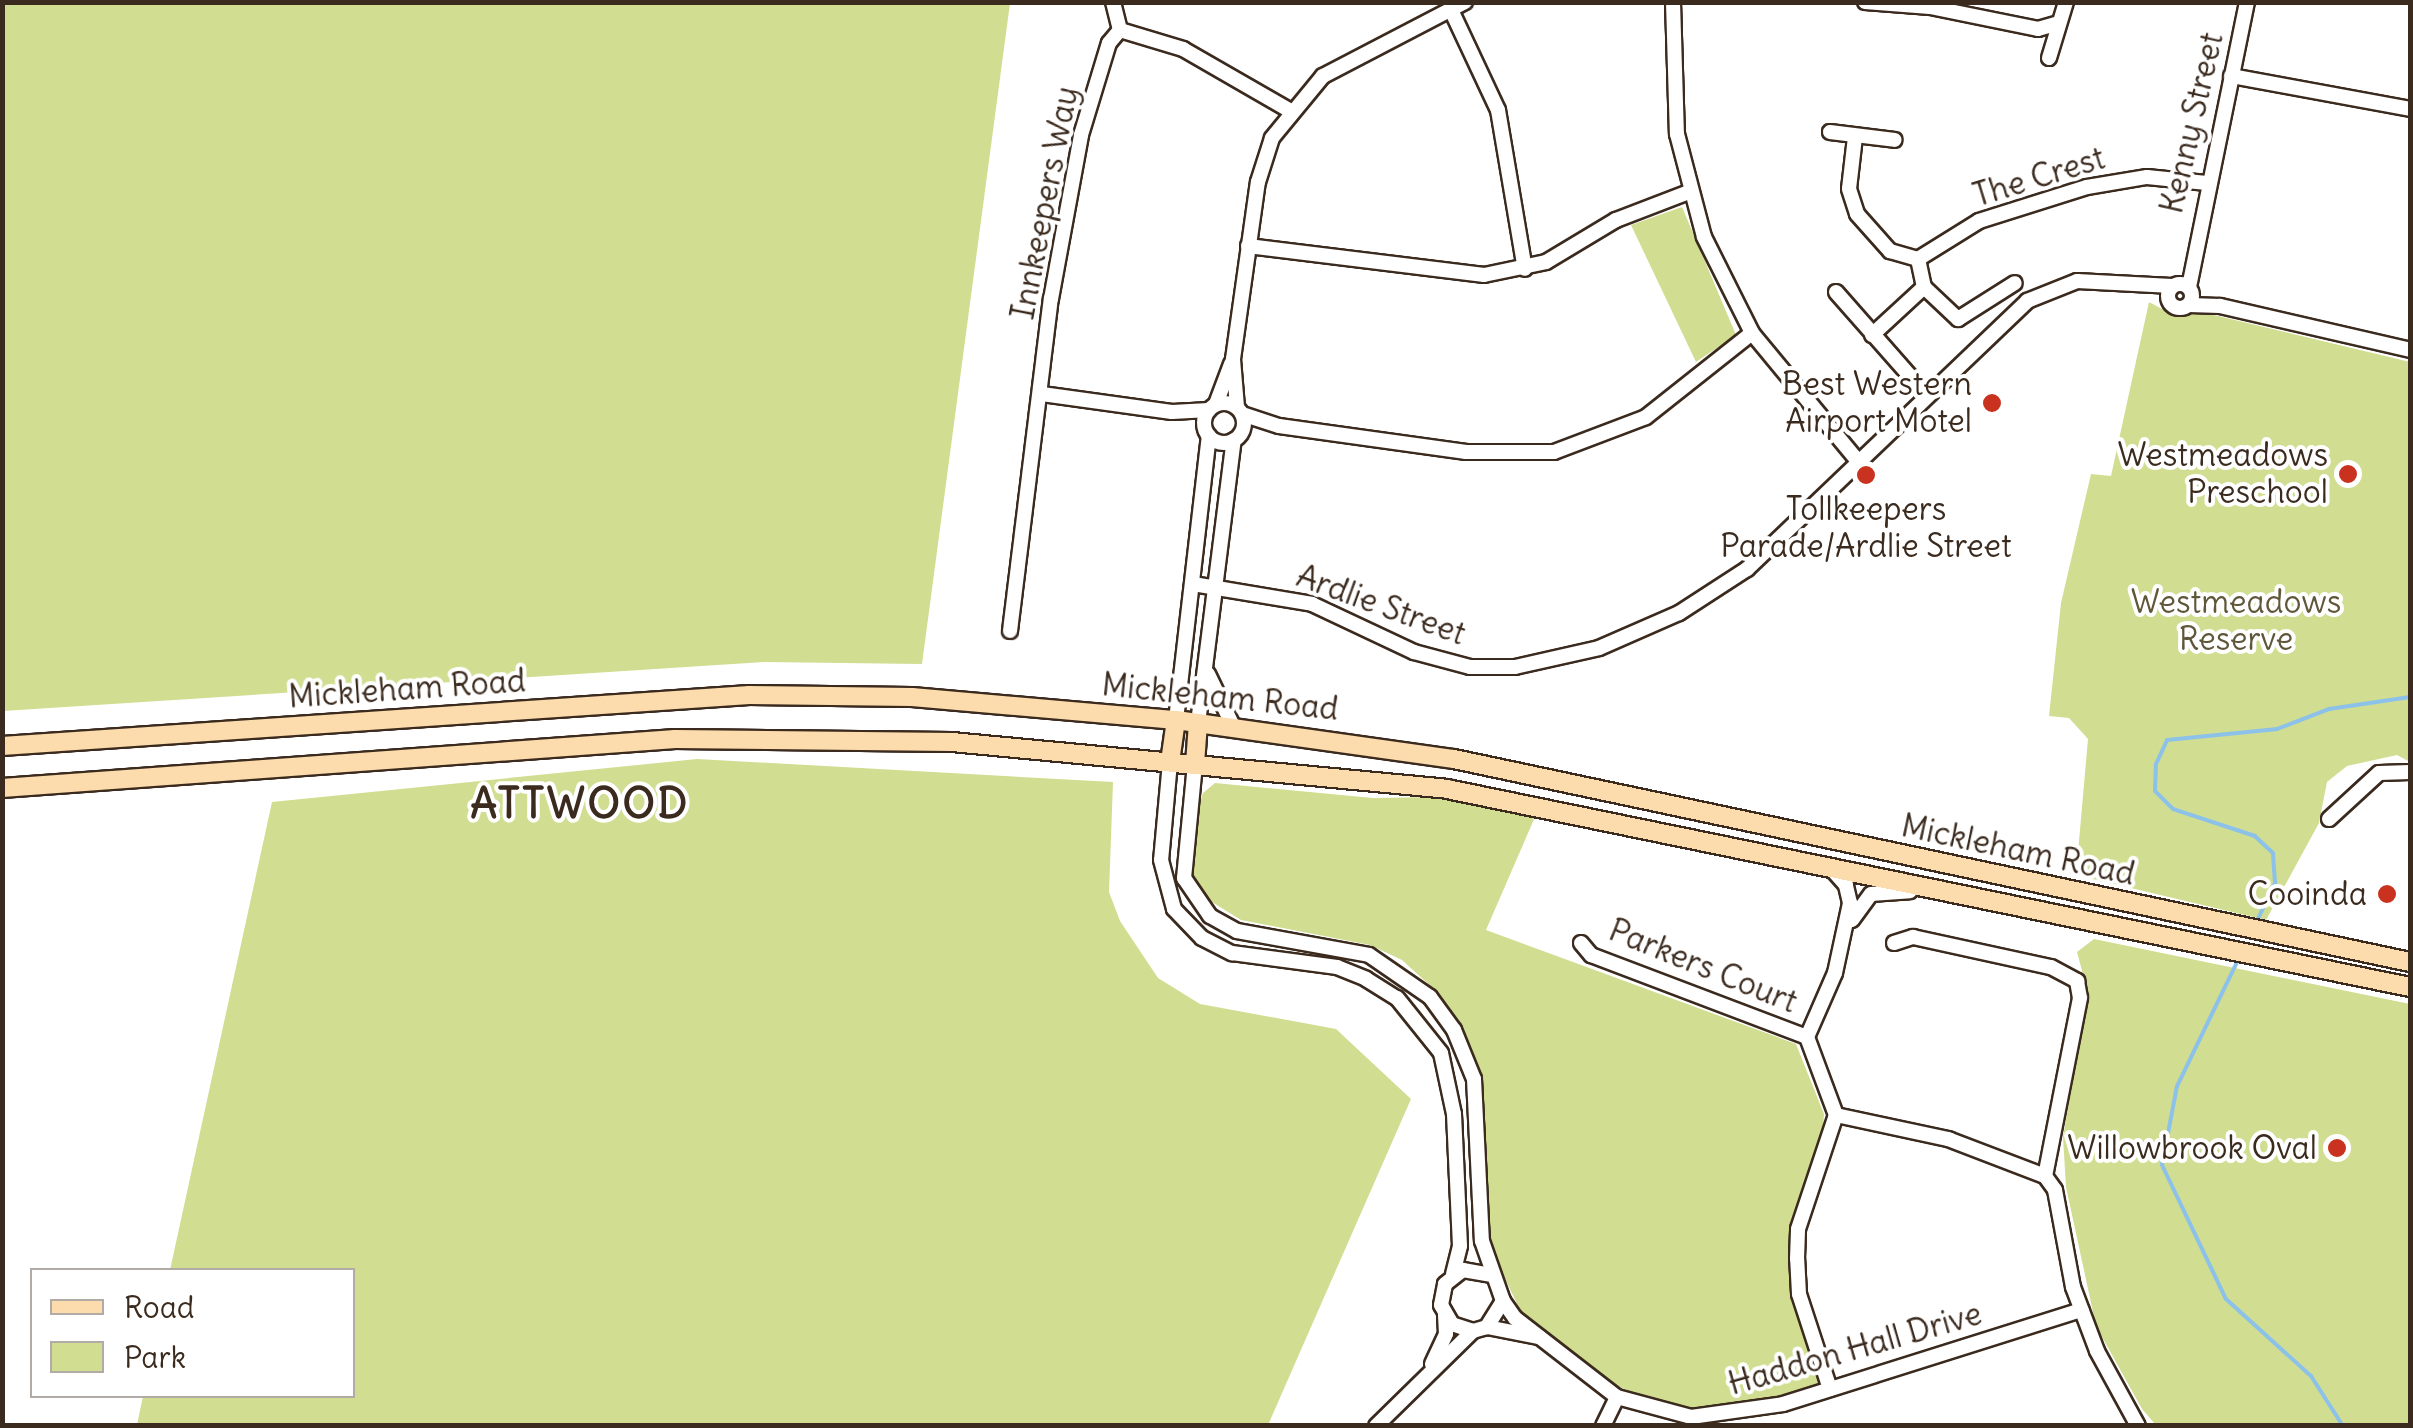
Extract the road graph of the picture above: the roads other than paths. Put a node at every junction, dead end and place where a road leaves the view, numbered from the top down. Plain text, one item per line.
1 (1113, 2) edge
2 (1465, 2) edge
3 (1674, 2) edge
4 (1865, 2) edge
5 (2066, 2) edge
6 (2248, 2) edge
7 (1452, 12) junction
8 (2056, 24) junction
9 (1120, 30) junction
10 (2049, 58) dead end
11 (2231, 76) junction
12 (1289, 110) junction
13 (2410, 110) edge
14 (1830, 132) dead end
15 (1856, 137) junction
16 (1895, 140) dead end
17 (2206, 184) junction
18 (2185, 186) junction
19 (1689, 192) junction
20 (2203, 201) junction
21 (1248, 246) junction
22 (1918, 259) junction
23 (1525, 270) junction
24 (2015, 283) dead end
25 (1924, 287) junction
26 (1836, 292) dead end
27 (2181, 293) junction
28 (1752, 333) junction
29 (1872, 335) junction
30 (2410, 350) edge
31 (1233, 359) junction
32 (1910, 376) dead end
33 (1042, 394) junction
34 (1212, 407) junction
35 (1172, 412) junction
36 (1239, 423) junction
37 (1207, 430) junction
38 (1862, 466) junction
39 (1194, 584) junction
40 (1214, 586) junction
41 (1010, 631) dead end
42 (1206, 663) junction
43 (1176, 720) junction
44 (1198, 723) junction
45 (1233, 726) junction
46 (2, 746) edge
47 (1170, 762) junction
48 (1195, 764) junction
49 (2410, 772) edge
50 (7, 791) edge
51 (2330, 819) dead end
52 (1827, 864) junction
53 (2076, 914) junction
54 (1846, 930) junction
55 (2210, 932) junction
56 (1580, 943) dead end
57 (1894, 944) dead end
58 (2277, 947) junction
59 (2410, 962) edge
60 (2410, 987) edge
61 (1808, 1037) junction
62 (1836, 1115) junction
63 (2045, 1176) junction
64 (1454, 1274) junction
65 (1491, 1275) junction
66 (1503, 1301) junction
67 (2082, 1310) junction
68 (1445, 1315) junction
69 (1480, 1329) junction
70 (1544, 1338) junction
71 (1422, 1377) junction
72 (1830, 1388) junction
73 (1617, 1396) junction
74 (1376, 1426) edge
75 (1604, 1426) edge
76 (2138, 1426) edge

1 - 9 street
2 - 7 street
3 - 19 street
4 - 8 street
5 - 8 street
6 - 11 street, Kenny Street
7 - 12 street
7 - 23 street
8 - 10 street
9 - 12 street
9 - 33 street, Innkeepers Way
11 - 13 street
11 - 17 street, Kenny Street
12 - 21 street
14 - 15 street
15 - 16 street
15 - 22 street
17 - 18 street, The Crest
17 - 20 street, Kenny Street
18 - 20 street
18 - 22 street, The Crest
19 - 23 street
19 - 28 street
20 - 27 street, Kenny Street
21 - 23 street
21 - 31 street
22 - 25 street
24 - 25 street
25 - 29 street
26 - 29 street
27 - 30 street, Ardlie Street
27 - 38 street, Ardlie Street
28 - 36 street
28 - 38 street
29 - 32 street
31 - 34 street
31 - 36 street
33 - 35 street
33 - 41 street, Innkeepers Way
34 - 35 street
34 - 36 street
34 - 37 street
35 - 37 street
36 - 37 street
36 - 40 street
37 - 39 street
38 - 40 street, Ardlie Street
39 - 40 street, Ardlie Street
39 - 43 street
40 - 42 street
42 - 44 street
42 - 45 street
43 - 44 main road, Mickleham Road
43 - 46 main road, Mickleham Road
43 - 47 main road
44 - 45 main road, Mickleham Road
44 - 48 main road
45 - 55 main road, Mickleham Road
47 - 48 main road, Mickleham Road
47 - 50 main road, Mickleham Road
47 - 64 street
48 - 52 main road, Mickleham Road
48 - 65 street
49 - 51 street
52 - 53 main road, Mickleham Road
52 - 54 street
53 - 54 street
53 - 55 main road, Mickleham Road
54 - 61 street
55 - 58 main road, Mickleham Road
56 - 61 street, Parkers Court
57 - 63 street
58 - 59 main road, Mickleham Road
58 - 60 main road, Mickleham Road
61 - 62 street
62 - 63 street
62 - 72 street
63 - 67 street
64 - 65 street
64 - 68 street
65 - 66 street
66 - 69 street
66 - 70 street, Haddon Hall Drive
67 - 72 street, Haddon Hall Drive
67 - 76 street
68 - 69 street
68 - 71 street
69 - 70 street, Haddon Hall Drive
69 - 71 street
70 - 73 street, Haddon Hall Drive
71 - 74 street
72 - 73 street, Haddon Hall Drive
73 - 75 street

